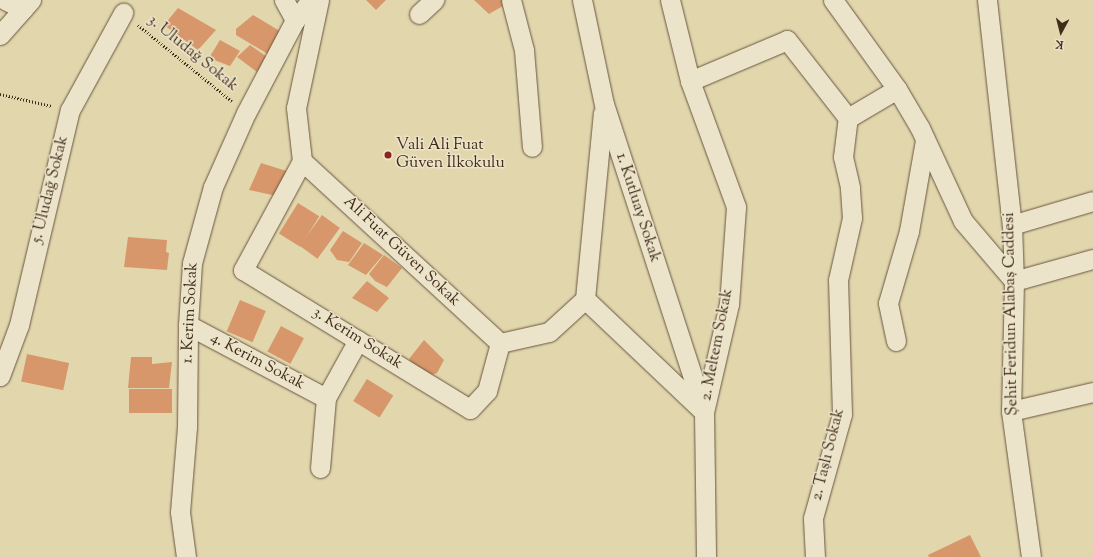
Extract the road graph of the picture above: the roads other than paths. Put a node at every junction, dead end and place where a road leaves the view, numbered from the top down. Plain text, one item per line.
1 (5, 0) edge
2 (284, 0) edge
3 (311, 0) edge
4 (318, 0) edge
5 (434, 0) edge
6 (511, 0) edge
7 (582, 0) edge
8 (670, 0) edge
9 (833, 0) edge
10 (987, 0) edge
11 (27, 5) edge
12 (123, 13) road end
13 (420, 14) dead end
14 (295, 20) junction
15 (0, 36) edge
16 (690, 81) junction
17 (897, 89) junction
18 (604, 104) junction
19 (848, 118) junction
20 (925, 140) junction
21 (532, 147) dead end
22 (302, 161) junction
23 (1093, 201) edge
24 (1012, 225) junction
25 (1093, 259) edge
26 (1014, 281) junction
27 (585, 300) junction
28 (188, 325) junction
29 (358, 340) junction
30 (896, 341) dead end
31 (500, 343) junction
32 (0, 376) edge
33 (1093, 392) edge
34 (326, 398) junction
35 (1012, 410) junction
36 (704, 412) junction
37 (320, 468) dead end
38 (186, 557) edge
39 (706, 557) edge
40 (815, 557) edge
41 (1031, 557) edge

1 - 11 street
2 - 14 street
3 - 14 street, 1. Kerim Sokak
4 - 22 street
5 - 13 street
6 - 21 street
7 - 18 street, 1. Kutluay Sokak
8 - 16 street, 2. Meltem Sokak
9 - 17 street
10 - 24 street, Şehit Feridun Alabaş Caddesi
11 - 15 street
12 - 32 street, 5. Uludağ Sokak
14 - 28 street, 1. Kerim Sokak
16 - 19 street
16 - 36 street, 2. Meltem Sokak
17 - 19 street
17 - 20 street
18 - 27 street
18 - 36 street, 1. Kutluay Sokak
19 - 40 street, 2. Taşlı Sokak
20 - 26 street
20 - 30 street
22 - 29 street, 3. Kerim Sokak
22 - 31 street, Ali Fuat Güven Sokak
23 - 24 street
24 - 26 street, Şehit Feridun Alabaş Caddesi
25 - 26 street
26 - 35 street, Şehit Feridun Alabaş Caddesi
27 - 31 street
27 - 36 street
28 - 34 street, 4. Kerim Sokak
28 - 38 street, 1. Kerim Sokak
29 - 31 street, 3. Kerim Sokak
29 - 34 street
33 - 35 street
34 - 37 street
35 - 41 street, Şehit Feridun Alabaş Caddesi
36 - 39 street, 2. Meltem Sokak

